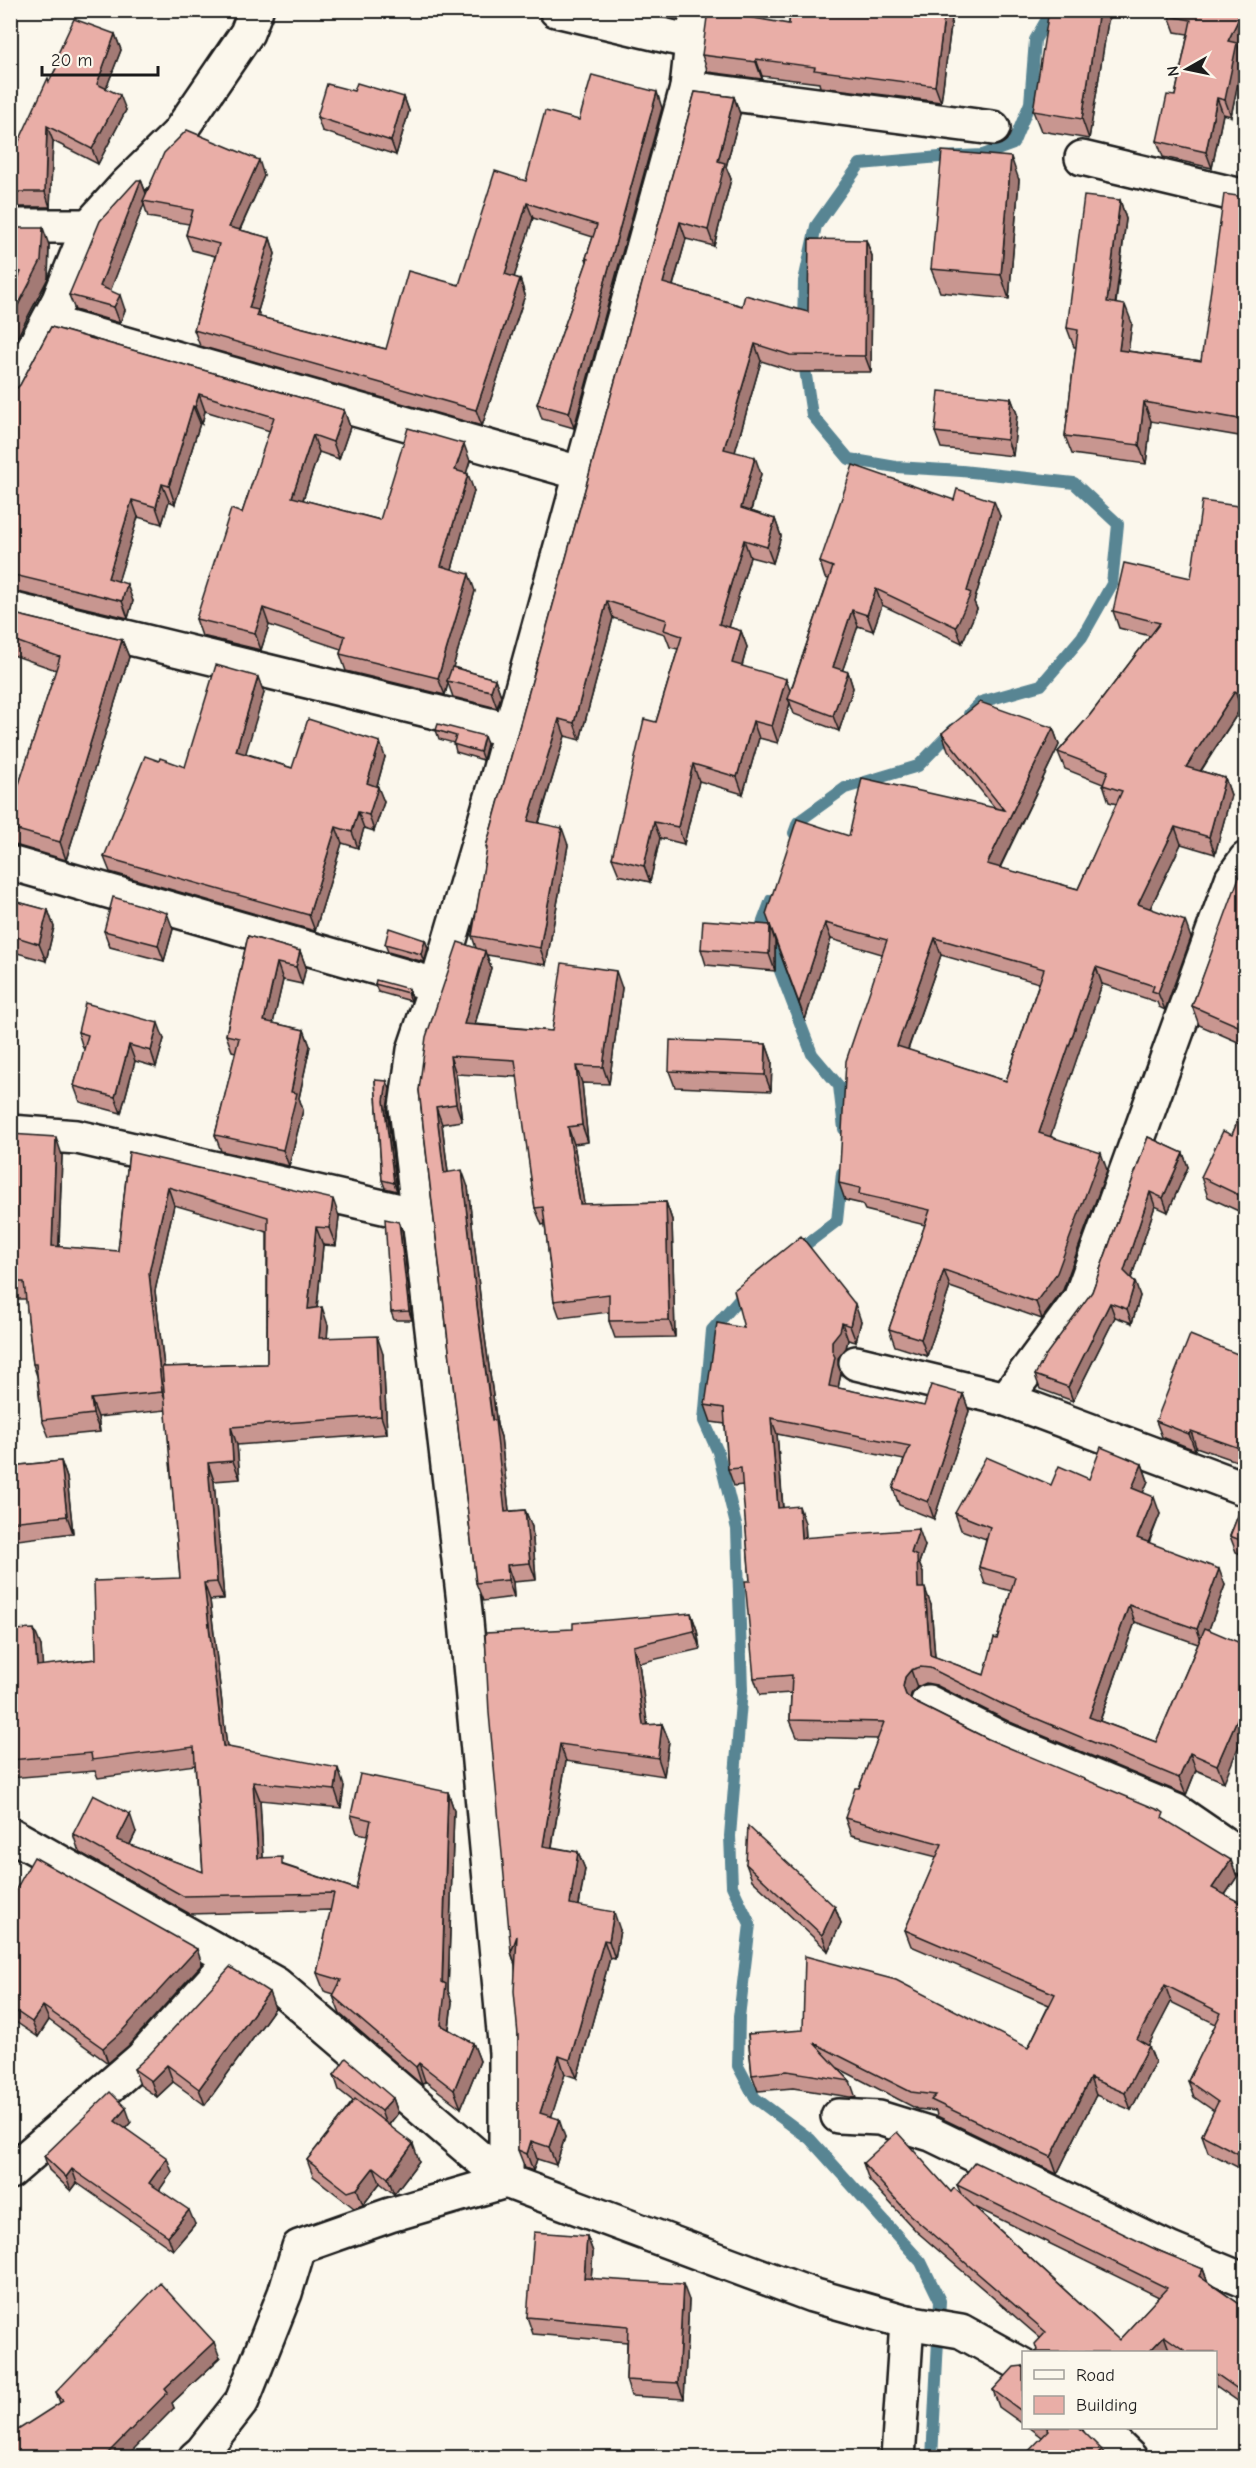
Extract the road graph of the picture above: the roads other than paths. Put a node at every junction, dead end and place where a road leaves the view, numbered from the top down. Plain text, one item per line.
1 (256, 10) edge
2 (556, 10) edge
3 (698, 10) edge
4 (692, 42) junction
5 (687, 88) junction
6 (993, 128) dead end
7 (1082, 158) dead end
8 (1245, 197) edge
9 (10, 226) edge
10 (89, 226) junction
11 (48, 322) junction
12 (10, 393) edge
13 (580, 473) junction
14 (10, 609) edge
15 (510, 730) junction
16 (1245, 859) edge
17 (10, 863) edge
18 (436, 986) junction
19 (10, 1132) edge
20 (418, 1215) junction
21 (856, 1363) dead end
22 (1006, 1399) junction
23 (1245, 1489) edge
24 (928, 1702) dead end
25 (10, 1834) edge
26 (1245, 1860) edge
27 (232, 1959) junction
28 (838, 2116) dead end
29 (10, 2172) edge
30 (506, 2181) junction
31 (1245, 2281) edge
32 (915, 2323) junction
33 (1022, 2365) edge
34 (1101, 2429) edge
35 (195, 2457) edge
36 (898, 2457) edge
37 (1130, 2457) edge

1 - 10 street
2 - 4 street
3 - 4 street
4 - 5 street
5 - 6 street
5 - 13 street
7 - 8 street
9 - 10 street
10 - 11 street
11 - 12 street
11 - 13 street
13 - 15 street
14 - 15 street
15 - 18 street
16 - 22 street
17 - 18 street
18 - 20 street
19 - 20 street
20 - 30 street
21 - 22 street
22 - 23 street
24 - 26 street
25 - 27 street
27 - 29 street
27 - 30 street
28 - 31 street
30 - 32 street
30 - 35 street
32 - 33 street
32 - 36 street
34 - 37 street

